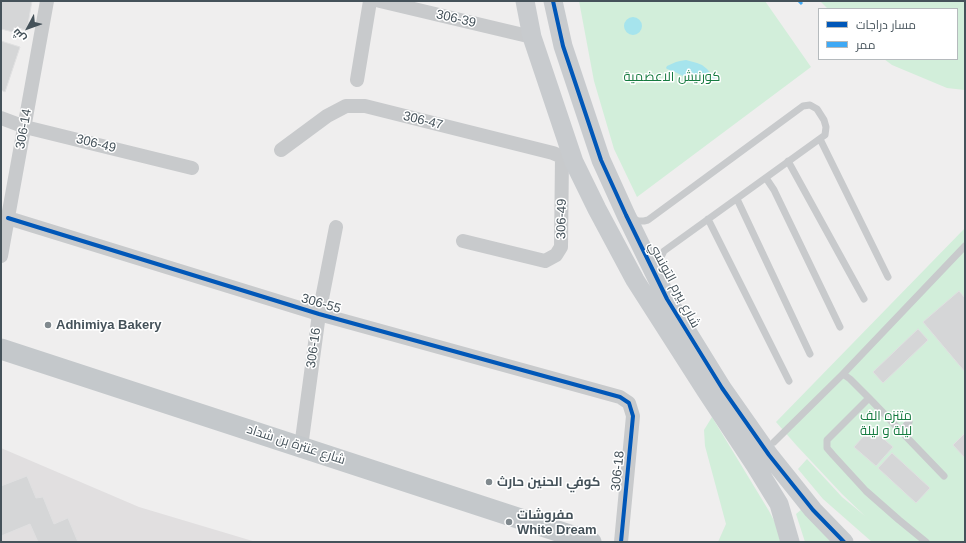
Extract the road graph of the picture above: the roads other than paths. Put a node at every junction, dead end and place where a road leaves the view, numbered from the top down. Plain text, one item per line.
1 (48, 1) edge
2 (370, 1) edge
3 (380, 1) edge
4 (525, 1) edge
5 (553, 1) edge
6 (532, 37) junction
7 (357, 80) dead end
8 (1, 118) edge
9 (24, 127) junction
10 (820, 138) junction
11 (281, 150) dead end
12 (568, 160) junction
13 (788, 162) junction
14 (192, 168) dead end
15 (766, 178) junction
16 (737, 199) junction
17 (626, 215) junction
18 (8, 218) junction
19 (708, 219) junction
20 (336, 227) dead end
21 (463, 241) dead end
22 (965, 246) edge
23 (1, 256) edge
24 (888, 277) dead end
25 (656, 278) junction
26 (864, 299) dead end
27 (319, 314) junction
28 (840, 327) dead end
29 (1, 349) edge
30 (810, 354) dead end
31 (843, 374) junction
32 (789, 381) dead end
33 (869, 398) junction
34 (629, 403) joint
35 (910, 422) dead end
36 (901, 431) junction
37 (774, 442) dead end
38 (301, 447) junction
39 (944, 476) dead end
40 (591, 542) edge
41 (621, 542) edge
42 (790, 542) edge
43 (844, 542) edge
44 (926, 542) edge

1 - 9 street, 306-14
2 - 7 street
3 - 6 street, 306-39
4 - 6 street, شارع بيرم التونسي
5 - 17 street, شارع بيرم التونسي
6 - 12 street, شارع بيرم التونسي
8 - 9 street, 306-49
9 - 14 street, 306-49
9 - 18 street, 306-14
10 - 13 lane
10 - 17 lane
10 - 24 lane
11 - 12 street, 306-47
12 - 21 street, 306-49
12 - 42 street, شارع بيرم التونسي
13 - 15 lane
13 - 26 lane
15 - 16 lane
15 - 28 lane
16 - 19 lane
16 - 30 lane
17 - 25 street, شارع بيرم التونسي
18 - 23 street, 306-14
18 - 27 street, 306-55
19 - 25 lane
19 - 32 lane
20 - 27 street, 306-16
22 - 31 lane
25 - 43 street, شارع بيرم التونسي
27 - 34 street, 306-55
27 - 38 street, 306-16
29 - 38 main road, شارع عنترة بن شداد
31 - 33 lane
31 - 37 lane
33 - 36 lane
33 - 44 lane
34 - 41 street, 306-18
35 - 36 lane
36 - 39 lane
38 - 40 main road, شارع عنترة بن شداد

